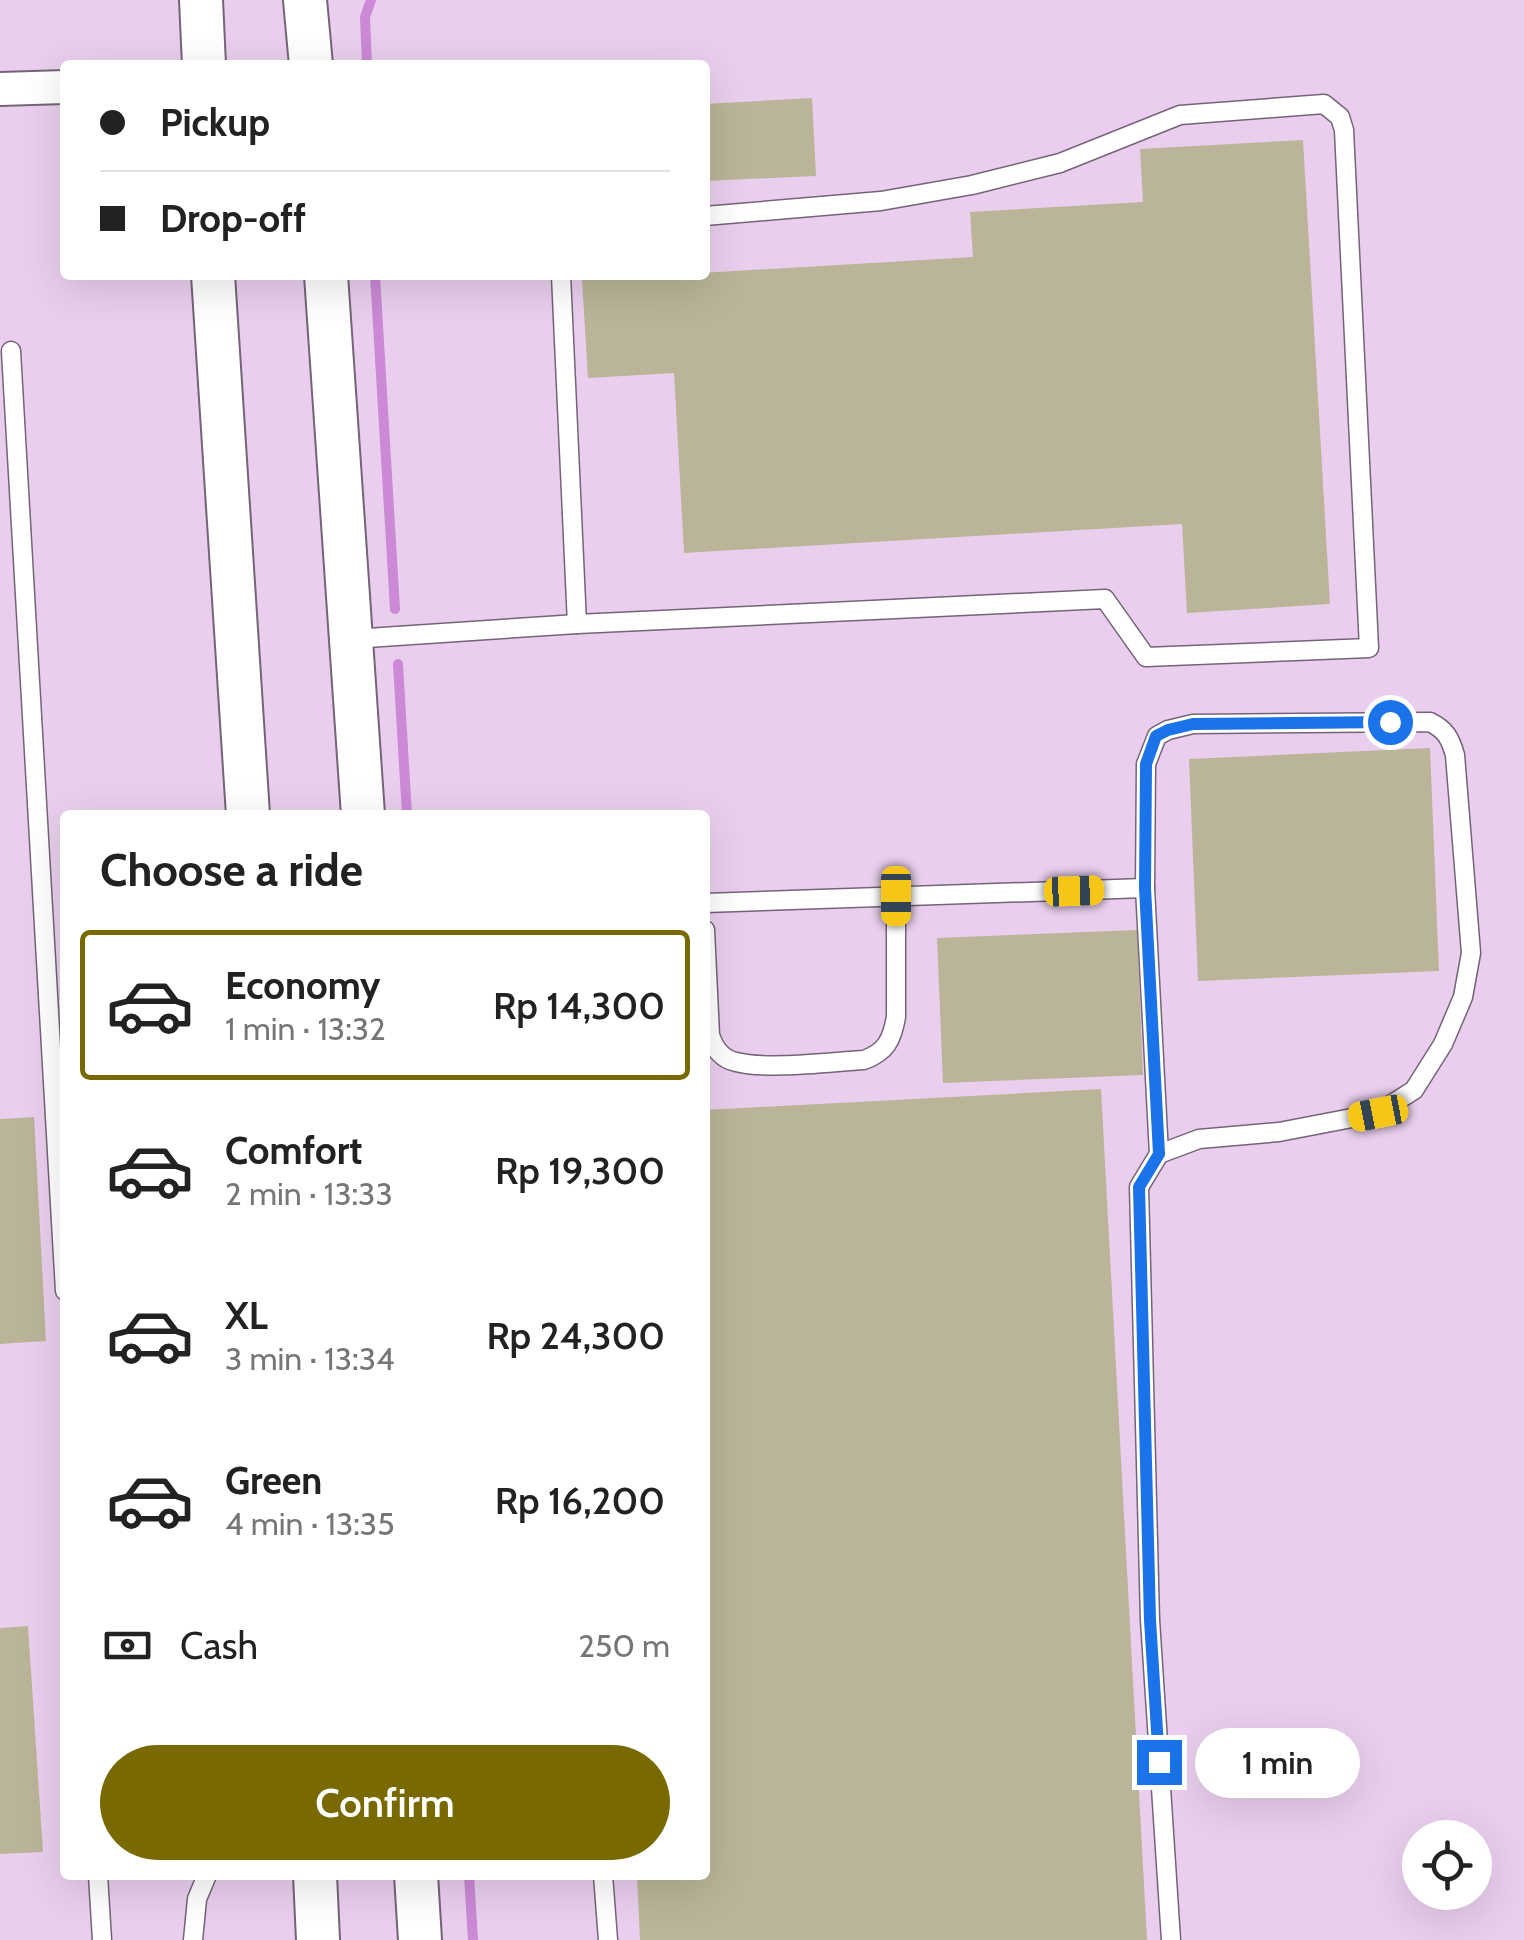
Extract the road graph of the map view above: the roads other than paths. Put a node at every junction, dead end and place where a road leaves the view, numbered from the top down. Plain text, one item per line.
1 (201, 0) edge
2 (306, 0) edge
3 (204, 60) edge
4 (312, 60) edge
5 (60, 87) edge
6 (0, 89) edge
7 (710, 216) edge
8 (213, 280) edge
9 (326, 280) edge
10 (560, 280) edge
11 (12, 351) dead end
12 (577, 624) junction
13 (351, 640) junction
14 (248, 810) edge
15 (363, 810) edge
16 (1145, 888) junction
17 (896, 896) junction
18 (710, 903) edge
19 (710, 1035) edge
20 (1159, 1154) junction
21 (60, 1202) edge
22 (98, 1880) edge
23 (205, 1880) edge
24 (315, 1880) edge
25 (416, 1880) edge
26 (603, 1880) edge
27 (102, 1940) edge
28 (194, 1940) edge
29 (318, 1940) edge
30 (420, 1940) edge
31 (608, 1940) edge
32 (1171, 1940) edge

1 - 3 street
2 - 4 street
5 - 6 street
7 - 12 lane
8 - 14 street
9 - 13 street
10 - 12 lane
11 - 21 lane
12 - 13 lane
13 - 15 street
16 - 17 lane
16 - 20 lane
16 - 20 lane
17 - 18 lane
17 - 19 lane
20 - 32 lane
22 - 27 lane
23 - 28 lane
24 - 29 street
25 - 30 street
26 - 31 lane

